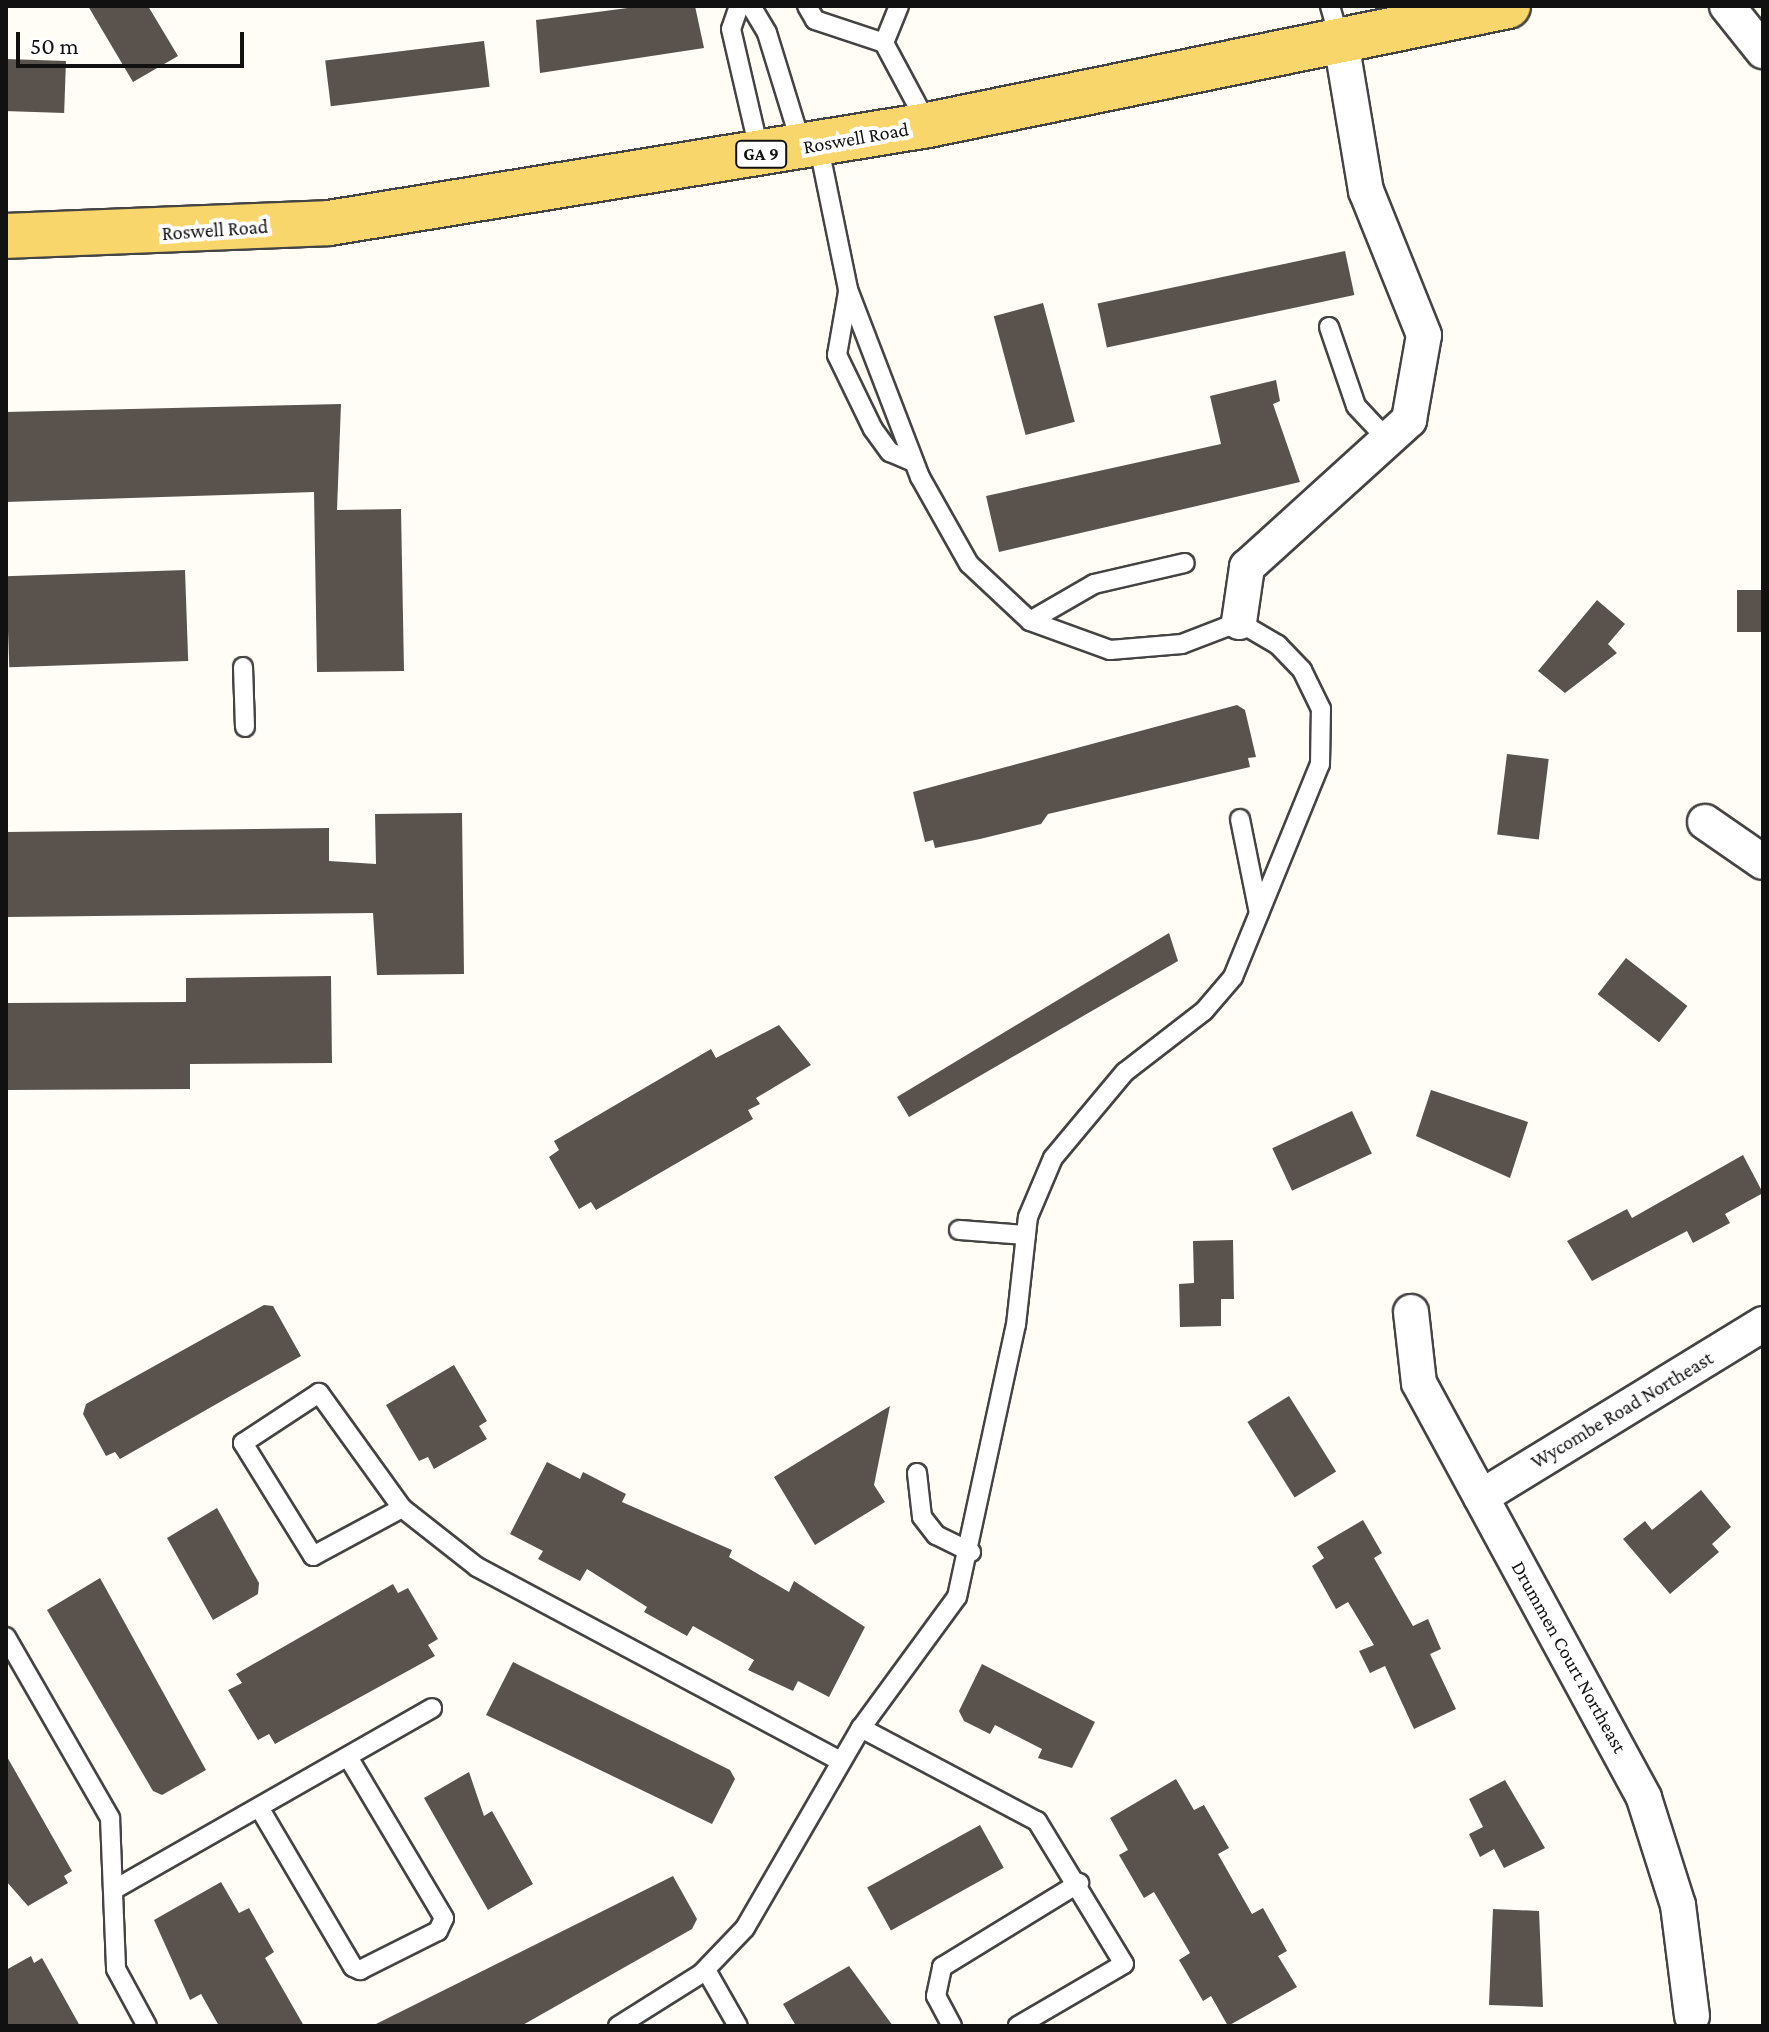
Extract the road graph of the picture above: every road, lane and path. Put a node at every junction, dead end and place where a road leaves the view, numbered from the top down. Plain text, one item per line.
1 (739, 6) edge
2 (751, 6) edge
3 (899, 6) edge
4 (1508, 6) edge
5 (1727, 6) edge
6 (811, 13) edge
7 (1335, 24) edge
8 (884, 43) junction
9 (1763, 51) edge
10 (928, 125) junction
11 (793, 148) junction
12 (6, 236) edge
13 (848, 289) junction
14 (1329, 327) dead end
15 (885, 389) junction
16 (856, 400) junction
17 (1387, 439) junction
18 (914, 462) junction
19 (1185, 563) dead end
20 (1030, 621) junction
21 (1239, 622) junction
22 (243, 667) dead end
23 (245, 727) dead end
24 (1240, 819) dead end
25 (1705, 822) dead end
26 (1763, 862) edge
27 (1259, 913) junction
28 (959, 1230) dead end
29 (1026, 1235) junction
30 (1411, 1312) dead end
31 (1763, 1324) edge
32 (917, 1473) dead end
33 (1481, 1497) junction
34 (402, 1508) junction
35 (971, 1552) junction
36 (6, 1637) edge
37 (432, 1708) dead end
38 (861, 1728) junction
39 (348, 1757) junction
40 (840, 1761) junction
41 (260, 1809) junction
42 (1079, 1883) junction
43 (115, 1889) junction
44 (706, 1970) junction
45 (1692, 2016) dead end
46 (147, 2026) edge
47 (618, 2026) edge
48 (738, 2026) edge
49 (952, 2026) edge
50 (1018, 2026) edge

1 - 11 lane
2 - 11 lane
3 - 8 lane
4 - 7 main road, Roswell Road / GA 9
5 - 9 street
6 - 8 lane
7 - 10 main road, Roswell Road / GA 9
7 - 17 street
8 - 10 lane
10 - 11 main road, Roswell Road / GA 9
11 - 12 main road, Roswell Road / GA 9
11 - 13 lane
13 - 15 lane
13 - 16 lane
14 - 17 lane
15 - 16 lane
15 - 18 lane
16 - 18 lane
17 - 21 street
18 - 20 lane
19 - 20 lane
20 - 21 lane
21 - 27 lane
22 - 23 lane
24 - 27 lane
25 - 26 street
27 - 29 lane
28 - 29 lane
29 - 35 lane
30 - 33 street, Drummen Court Northeast
31 - 33 street, Wycombe Road Northeast
32 - 35 lane
33 - 45 street, Drummen Court Northeast
34 - 34 lane
34 - 40 lane
35 - 38 lane
36 - 43 lane
37 - 39 lane
38 - 40 lane
38 - 42 lane
39 - 41 lane
39 - 41 lane
40 - 44 lane
41 - 43 lane
42 - 49 lane
42 - 50 lane
43 - 46 lane
44 - 47 lane
44 - 48 lane

